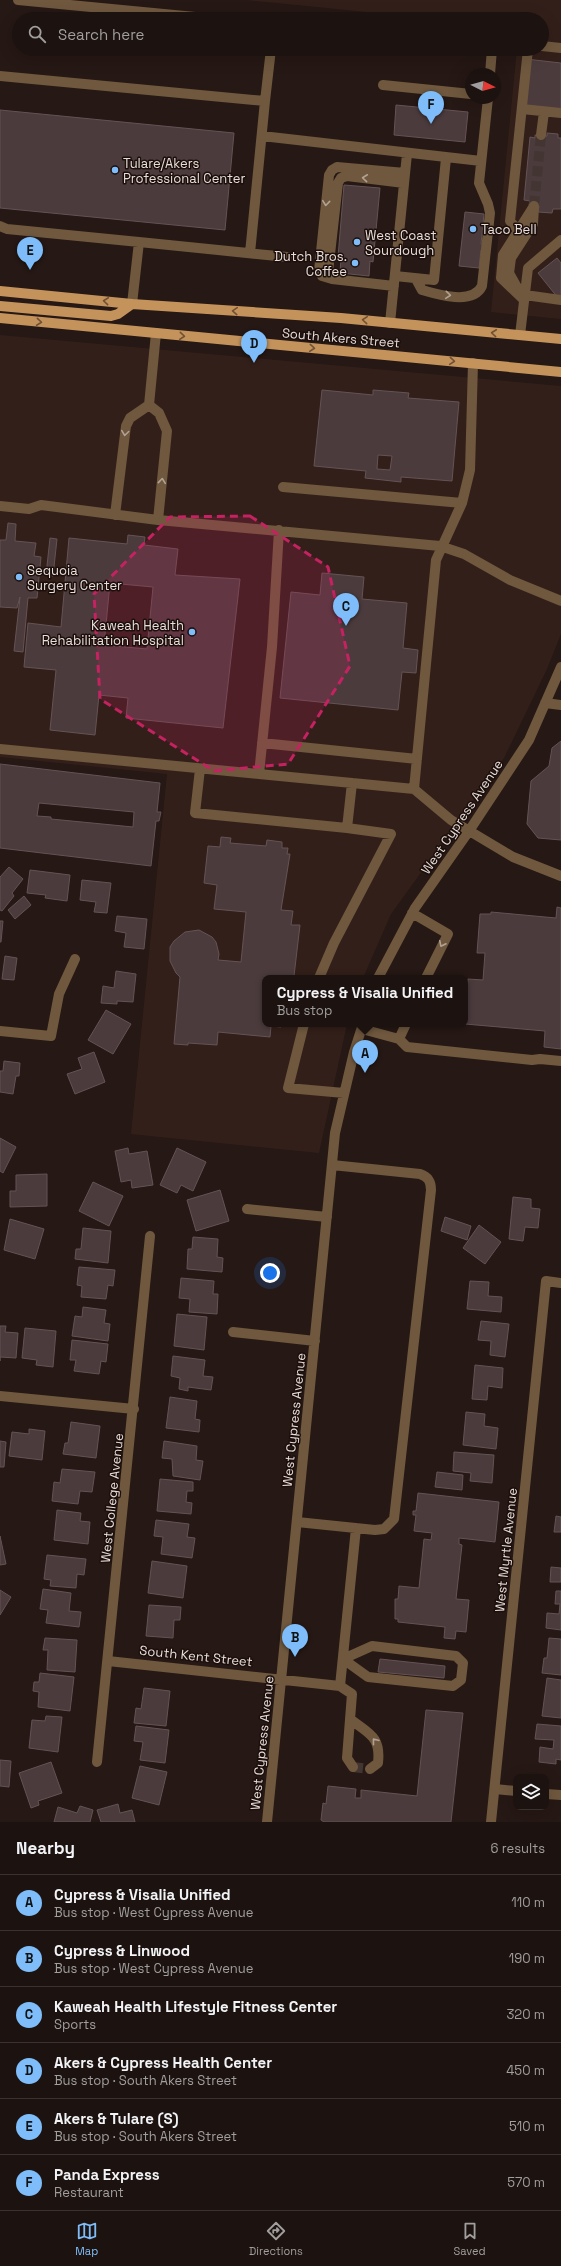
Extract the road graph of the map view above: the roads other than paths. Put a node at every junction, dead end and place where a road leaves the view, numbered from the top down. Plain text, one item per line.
1 (18, 0) edge
2 (143, 12) edge
3 (549, 47) edge
4 (561, 48) edge
5 (270, 56) edge
6 (491, 56) edge
7 (527, 56) edge
8 (490, 68) edge
9 (0, 76) edge
10 (383, 85) dead end
11 (465, 93) edge
12 (265, 101) junction
13 (487, 104) edge
14 (522, 109) junction
15 (544, 112) junction
16 (561, 113) edge
17 (541, 135) tunnel mouth
18 (262, 136) junction
19 (407, 154) junction
20 (446, 158) junction
21 (481, 161) junction
22 (405, 178) junction
23 (0, 226) edge
24 (519, 231) junction
25 (561, 240) edge
26 (139, 242) junction
27 (250, 253) junction
28 (287, 257) dead end
29 (416, 279) junction
30 (395, 281) junction
31 (0, 291) edge
32 (524, 298) junction
33 (561, 300) edge
34 (132, 304) junction
35 (0, 306) edge
36 (0, 318) edge
37 (390, 323) junction
38 (156, 333) junction
39 (520, 336) junction
40 (561, 339) edge
41 (473, 363) junction
42 (561, 372) edge
43 (149, 405) junction
44 (283, 487) dead end
45 (462, 503) junction
46 (0, 506) edge
47 (116, 515) junction
48 (158, 520) junction
49 (279, 530) junction
50 (442, 547) junction
51 (561, 601) edge
52 (561, 667) edge
53 (545, 703) junction
54 (561, 705) edge
55 (262, 743) junction
56 (0, 749) edge
57 (417, 759) junction
58 (200, 768) junction
59 (259, 774) junction
60 (352, 783) junction
61 (414, 789) junction
62 (347, 828) junction
63 (469, 831) junction
64 (561, 876) edge
65 (412, 913) junction
66 (75, 959) dead end
67 (320, 975) edge
68 (380, 975) edge
69 (428, 975) edge
70 (303, 1027) edge
71 (363, 1027) edge
72 (366, 1027) edge
73 (405, 1027) edge
74 (0, 1031) edge
75 (399, 1039) junction
76 (561, 1061) edge
77 (344, 1093) junction
78 (332, 1165) junction
79 (247, 1209) dead end
80 (327, 1217) junction
81 (150, 1236) dead end
82 (561, 1283) edge
83 (233, 1332) dead end
84 (315, 1341) junction
85 (0, 1396) edge
86 (134, 1409) junction
87 (297, 1522) junction
88 (356, 1528) junction
89 (343, 1659) junction
90 (108, 1661) junction
91 (281, 1678) junction
92 (340, 1686) junction
93 (350, 1719) junction
94 (97, 1762) dead end
95 (353, 1767) dead end
96 (370, 1769) dead end
97 (495, 1789) junction
98 (513, 1791) edge
99 (549, 1794) edge
100 (561, 1795) edge
101 (267, 1822) edge
102 (491, 1822) edge

1 - 2 street
3 - 4 street
5 - 12 street
6 - 8 street
7 - 14 street
9 - 12 street
10 - 11 street
12 - 18 street
13 - 21 street
14 - 15 street
14 - 24 street
15 - 16 street
15 - 17 street
18 - 19 street
18 - 27 street
19 - 20 street
19 - 22 street
20 - 21 street
20 - 29 street
29 -> 21 street
22 - 30 street
22 -> 30 street
23 - 26 street
24 - 32 street
24 - 32 street
25 - 32 street
26 - 27 street
26 - 34 street
27 - 28 street
29 - 30 street
30 - 37 street
34 -> 31 main road, South Akers Street
32 - 33 street
32 - 39 street
34 - 35 main road
37 -> 34 main road, South Akers Street
36 -> 38 main road, South Akers Street
39 -> 37 main road, South Akers Street
38 -> 41 main road, South Akers Street
38 - 43 street
39 - 40 main road, South Akers Street
41 - 42 main road, South Akers Street
41 - 45 street
43 -> 47 street
48 -> 43 street
44 - 45 street
45 - 50 street
46 - 47 street
47 - 48 street
48 - 49 street
49 - 50 street
49 - 55 street
50 - 51 street
50 - 57 street
52 - 53 street, West Cypress Avenue
53 - 54 street
53 - 63 street, West Cypress Avenue
55 - 57 street
55 - 59 street
56 - 58 street
57 - 61 street
58 - 59 street
58 - 62 street
59 - 60 street
60 - 61 street
60 - 62 street
61 - 63 street
62 - 67 street
63 - 64 street
63 - 65 street, West Cypress Avenue
65 - 68 street, West Cypress Avenue
65 -> 69 street
66 - 74 street
70 - 77 street
71 - 77 street, West Cypress Avenue
72 - 75 street
73 - 75 street
75 - 76 street
77 - 78 street, West Cypress Avenue
78 - 80 street, West Cypress Avenue
78 - 88 street
79 - 80 street
80 - 84 street, West Cypress Avenue
81 - 86 street, West College Avenue
82 - 97 street, West Myrtle Avenue
83 - 84 street
84 - 87 street, West Cypress Avenue
85 - 86 street
86 - 90 street, West College Avenue
87 - 88 street
87 - 91 street, West Cypress Avenue
88 - 89 street
89 - 89 street
89 - 92 street
90 - 91 street, South Kent Street
90 - 94 street, West College Avenue
91 - 92 street, South Kent Street
91 - 101 street, West Cypress Avenue
92 - 93 street
93 - 95 street
96 -> 93 street
97 - 98 street
97 - 102 street, West Myrtle Avenue
99 - 100 street

